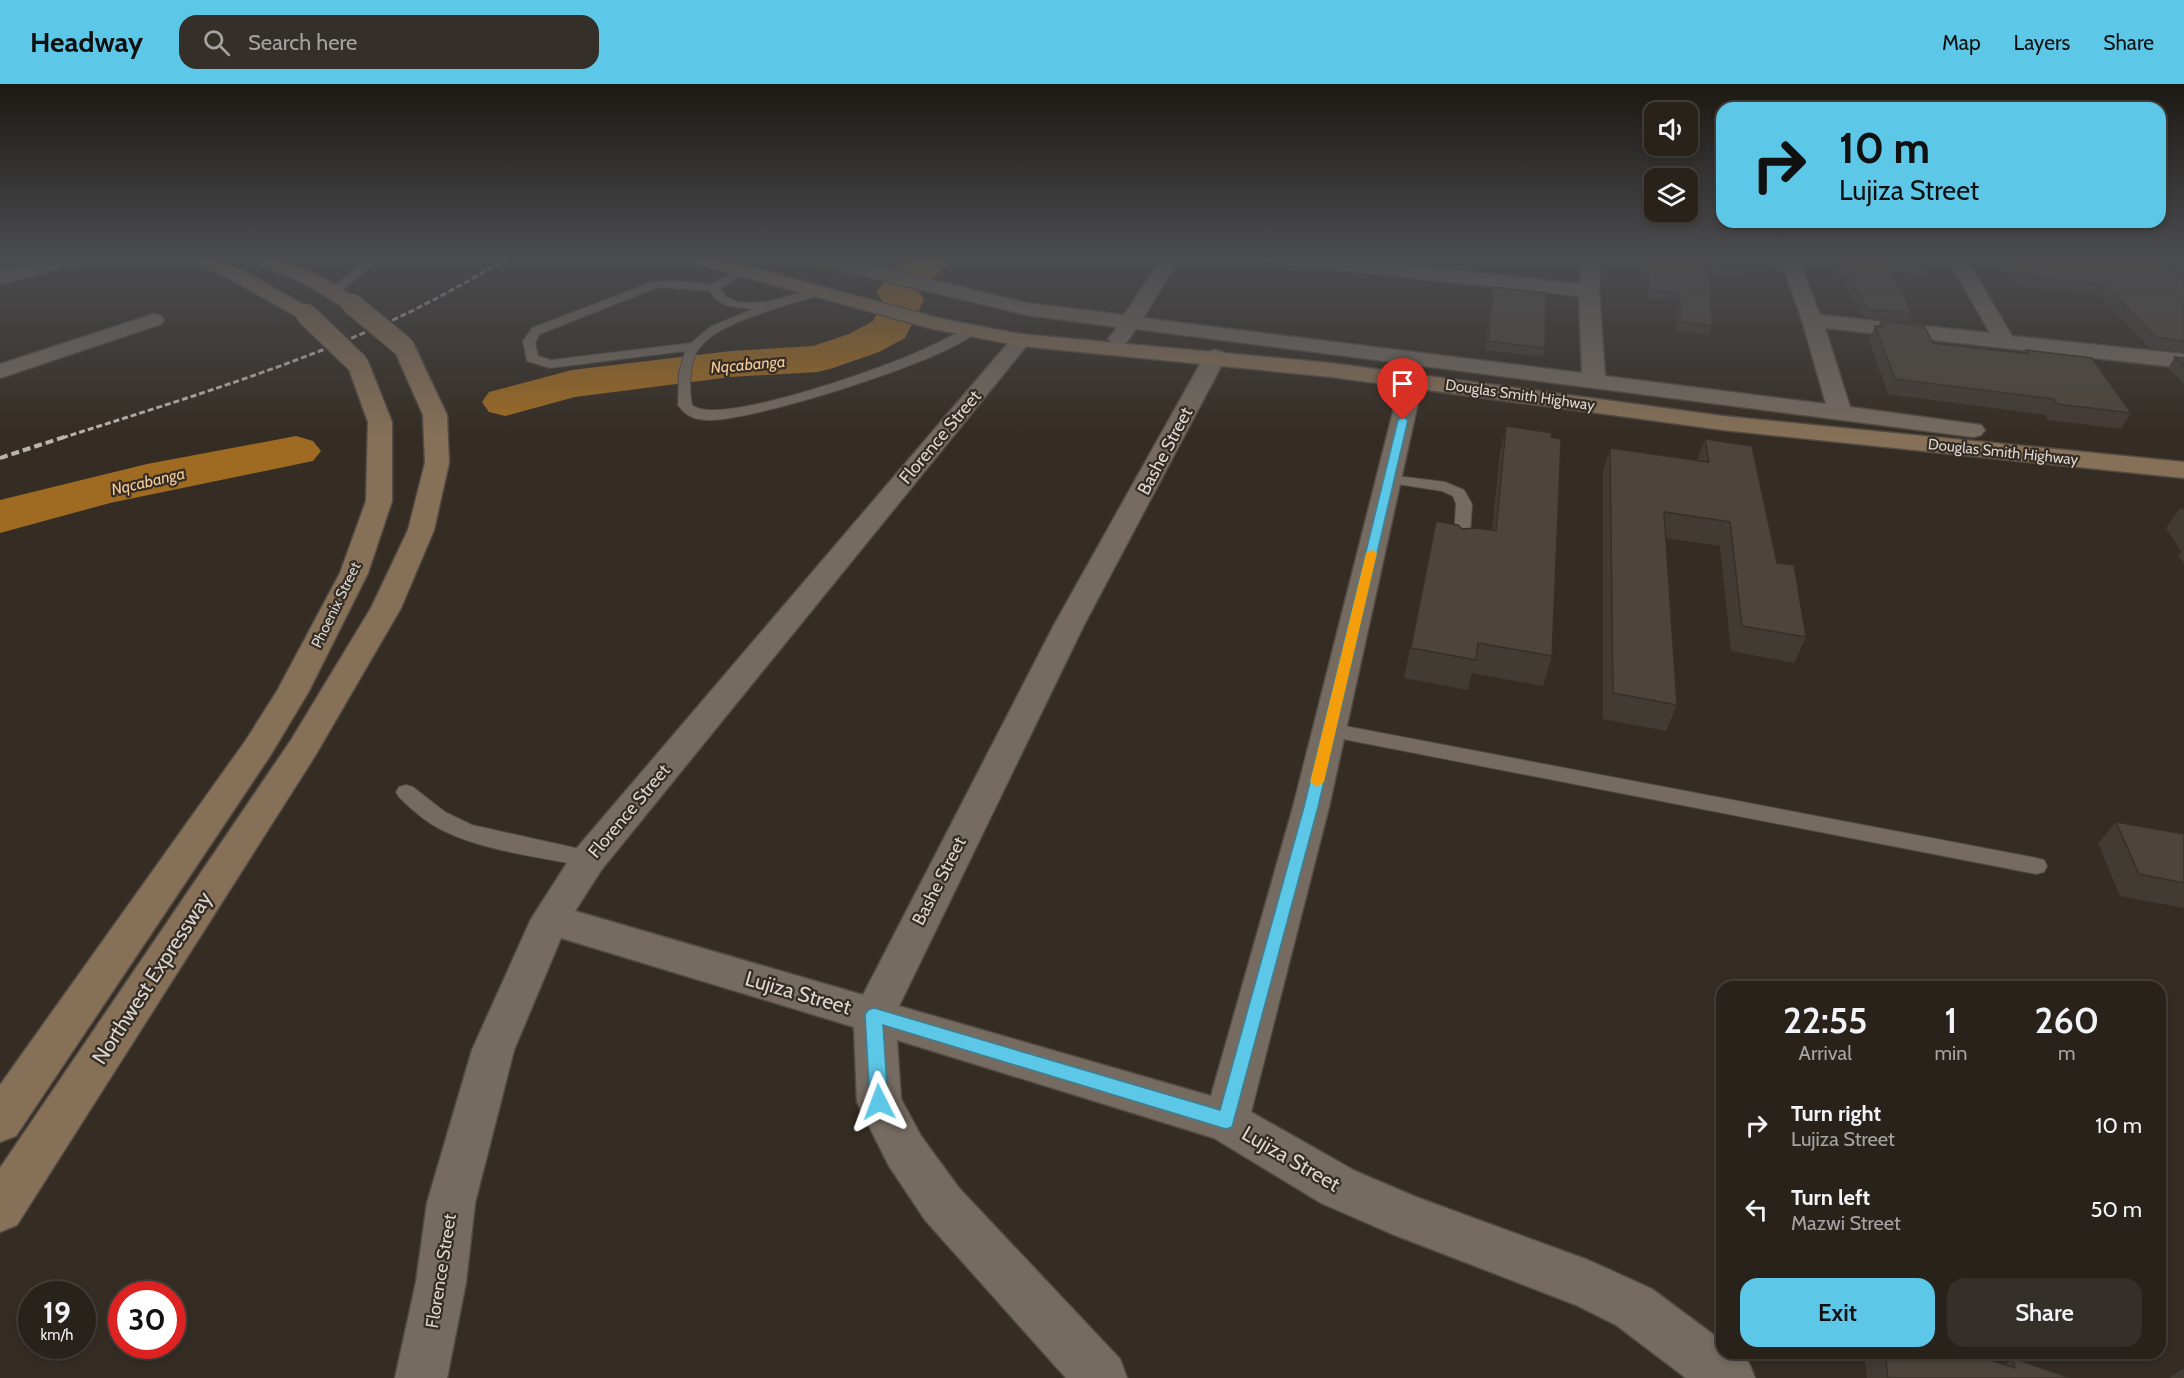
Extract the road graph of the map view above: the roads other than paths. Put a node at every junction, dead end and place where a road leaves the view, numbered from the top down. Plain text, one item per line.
1 (307, 315) edge
2 (366, 315) edge
3 (576, 315) edge
4 (751, 315) edge
5 (906, 315) edge
6 (1074, 315) edge
7 (1135, 315) edge
8 (1590, 315) edge
9 (1810, 315) edge
10 (1990, 315) edge
11 (154, 320) dead end
12 (1812, 320) junction
13 (1130, 323) junction
14 (971, 332) junction
15 (1022, 340) junction
16 (2004, 340) junction
17 (1112, 348) junction
18 (692, 349) junction
19 (1215, 357) junction
20 (2184, 362) edge
21 (0, 371) edge
22 (1412, 380) junction
23 (1594, 381) junction
24 (1840, 413) junction
25 (1972, 430) dead end
26 (2184, 470) edge
27 (1389, 479) junction
28 (1461, 552) edge
29 (1329, 730) junction
30 (406, 792) dead end
31 (589, 859) junction
32 (2036, 866) dead end
33 (550, 919) junction
34 (874, 1015) junction
35 (1226, 1121) junction
36 (0, 1122) edge
37 (0, 1209) edge
38 (424, 1376) edge
39 (1101, 1378) edge
40 (1729, 1378) edge

1 - 36 main road, Phoenix Street, bridge
2 - 37 main road, Northwest Expressway, bridge
3 - 18 lane
4 - 18 lane
5 - 14 main road, Douglas Smith Highway
6 - 13 street
7 - 13 street
8 - 23 street
9 - 12 street
10 - 16 street
11 - 21 street
12 - 16 street
12 - 24 street
13 - 17 street
13 - 23 street
14 - 15 main road, Douglas Smith Highway
14 - 18 lane
15 - 17 main road, Douglas Smith Highway
15 - 31 street, Florence Street
16 - 20 street
17 - 19 main road, Douglas Smith Highway
19 - 22 main road, Douglas Smith Highway
19 - 34 street, Bashe Street
22 - 26 main road, Douglas Smith Highway
22 - 27 street
23 - 24 street
24 - 25 street
27 - 28 lane
27 - 29 street
29 - 32 lane
29 - 35 street
30 - 31 lane
31 - 33 street, Florence Street
33 - 34 street, Lujiza Street
33 - 38 street, Florence Street
34 - 35 street, Lujiza Street
34 - 39 street, Bashe Street
35 - 40 street, Lujiza Street

